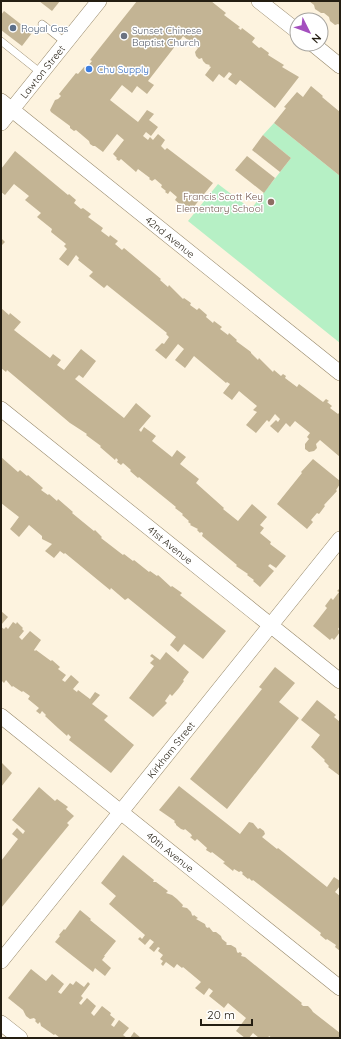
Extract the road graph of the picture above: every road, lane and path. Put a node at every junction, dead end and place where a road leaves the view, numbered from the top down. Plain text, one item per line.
1 (99, 1) edge
2 (259, 1) edge
3 (42, 24) dead end
4 (289, 25) edge
5 (1, 41) edge
6 (66, 42) junction
7 (322, 52) edge
8 (340, 66) edge
9 (41, 73) junction
10 (6, 105) edge
11 (1, 123) edge
12 (340, 374) edge
13 (1, 409) edge
14 (340, 539) edge
15 (271, 626) junction
16 (340, 681) edge
17 (1, 716) edge
18 (121, 812) junction
19 (1, 961) edge
20 (340, 988) edge
21 (1, 1023) edge
22 (20, 1038) edge

1 - 6 street, Lawton Street
2 - 4 street
3 - 6 lane
5 - 9 lane
6 - 9 street, Lawton Street
7 - 8 street
9 - 10 street, Lawton Street
10 - 11 street, Lawton Street
10 - 12 street, 42nd Avenue
13 - 15 street, 41st Avenue
14 - 15 street, Kirkham Street
15 - 16 street, 41st Avenue
15 - 18 street, Kirkham Street
17 - 18 street, 40th Avenue
18 - 19 street, Kirkham Street
18 - 20 street, 40th Avenue
21 - 22 street

